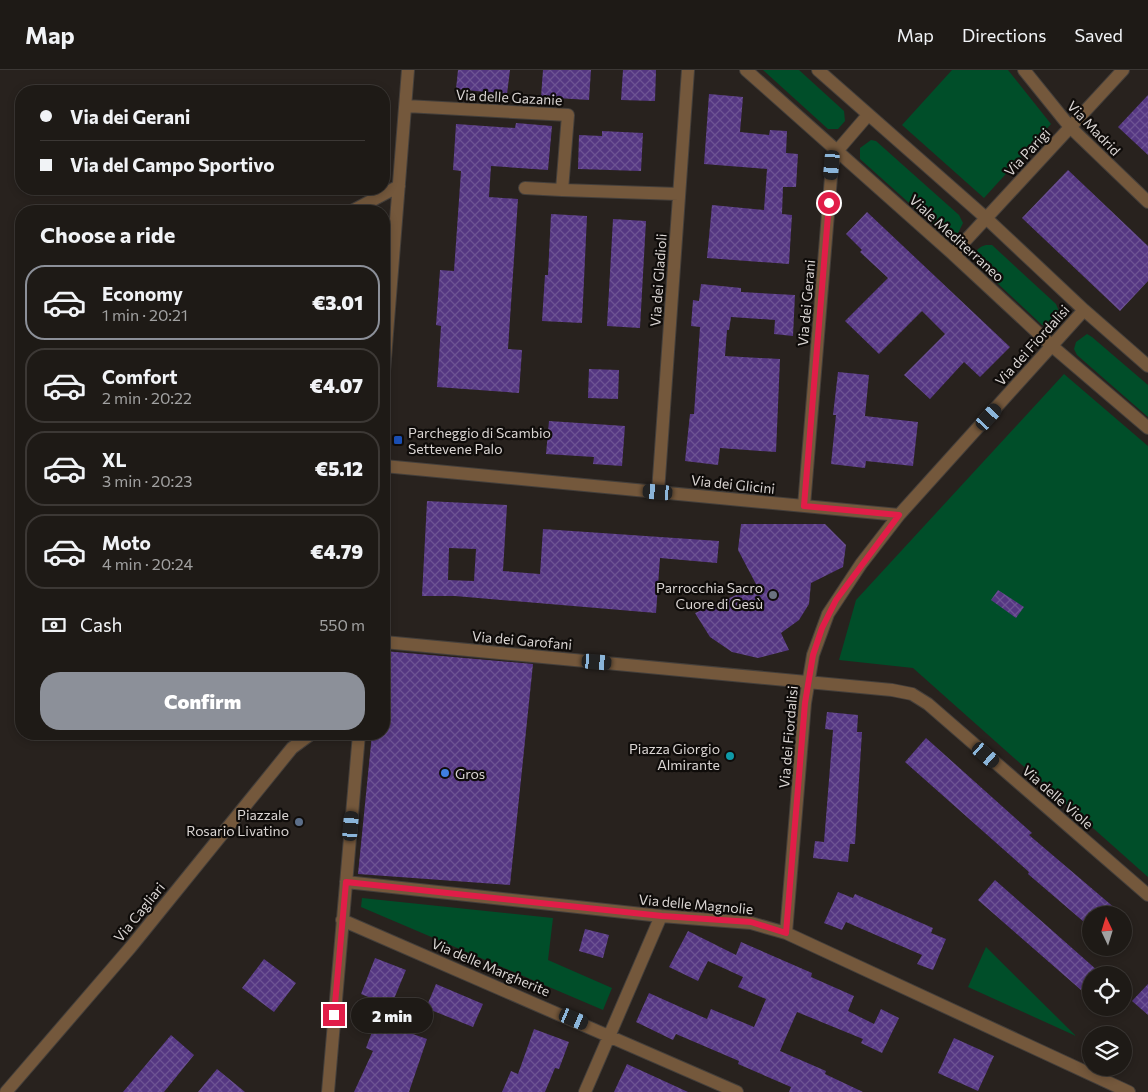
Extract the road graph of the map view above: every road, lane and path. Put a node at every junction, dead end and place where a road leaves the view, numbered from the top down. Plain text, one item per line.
1 (408, 70) edge
2 (688, 70) edge
3 (746, 70) edge
4 (818, 70) edge
5 (1024, 70) edge
6 (1122, 70) edge
7 (406, 106) junction
8 (868, 115) junction
9 (1070, 128) junction
10 (838, 151) junction
11 (399, 186) junction
12 (525, 188) dead end
13 (562, 190) junction
14 (390, 191) edge
15 (678, 194) junction
16 (382, 195) edge
17 (1148, 202) edge
18 (363, 205) edge
19 (986, 218) junction
20 (952, 254) junction
21 (390, 274) edge
22 (1084, 310) junction
23 (1052, 346) junction
24 (1148, 366) edge
25 (1148, 428) edge
26 (390, 467) edge
27 (658, 492) junction
28 (804, 506) junction
29 (899, 515) junction
30 (390, 643) edge
31 (808, 681) junction
32 (295, 740) edge
33 (303, 740) edge
34 (357, 740) edge
35 (292, 748) junction
36 (346, 882) junction
37 (1148, 895) edge
38 (662, 916) junction
39 (342, 920) junction
40 (786, 933) junction
41 (610, 1035) junction
42 (6, 1092) edge
43 (328, 1092) edge
44 (585, 1092) edge
45 (737, 1092) edge
46 (1129, 1092) edge

1 - 7 street
2 - 15 street, Via dei Gladioli
3 - 10 street, Viale Mediterraneo
4 - 8 street
5 - 9 street, Via Madrid
6 - 9 street, Via Parigi
7 - 11 street
7 - 13 street, Via delle Gazanie
8 - 10 street, Via dei Gerani
8 - 19 street
9 - 17 street, Via Madrid
9 - 19 street, Via Parigi
10 - 20 street, Viale Mediterraneo
10 - 28 street, Via dei Gerani
11 - 14 street
11 - 21 street
12 - 13 street
13 - 15 street
15 - 27 street, Via dei Gladioli
16 - 18 street
19 - 20 street, Via Parigi
19 - 22 street
20 - 23 street, Viale Mediterraneo
22 - 23 street, Via dei Fiordalisi
22 - 24 street
23 - 25 street, Viale Mediterraneo
23 - 29 street, Via dei Fiordalisi
26 - 27 street, Via dei Glicini
27 - 28 street, Via dei Glicini
28 - 29 street, Via dei Glicini
29 - 31 street, Via dei Fiordalisi
30 - 31 street, Via dei Garofani
31 - 37 street, Via delle Viole
31 - 40 street, Via dei Fiordalisi
32 - 35 street, Via Cagliari
33 - 35 street, Via Cagliari
34 - 36 street
35 - 42 street, Via Cagliari
36 - 38 street, Via delle Magnolie
36 - 39 street
38 - 40 street, Via delle Magnolie
38 - 41 street
39 - 41 street, Via delle Margherite
39 - 43 street
40 - 46 street, Via delle Magnolie
41 - 44 street
41 - 45 street, Via delle Margherite

